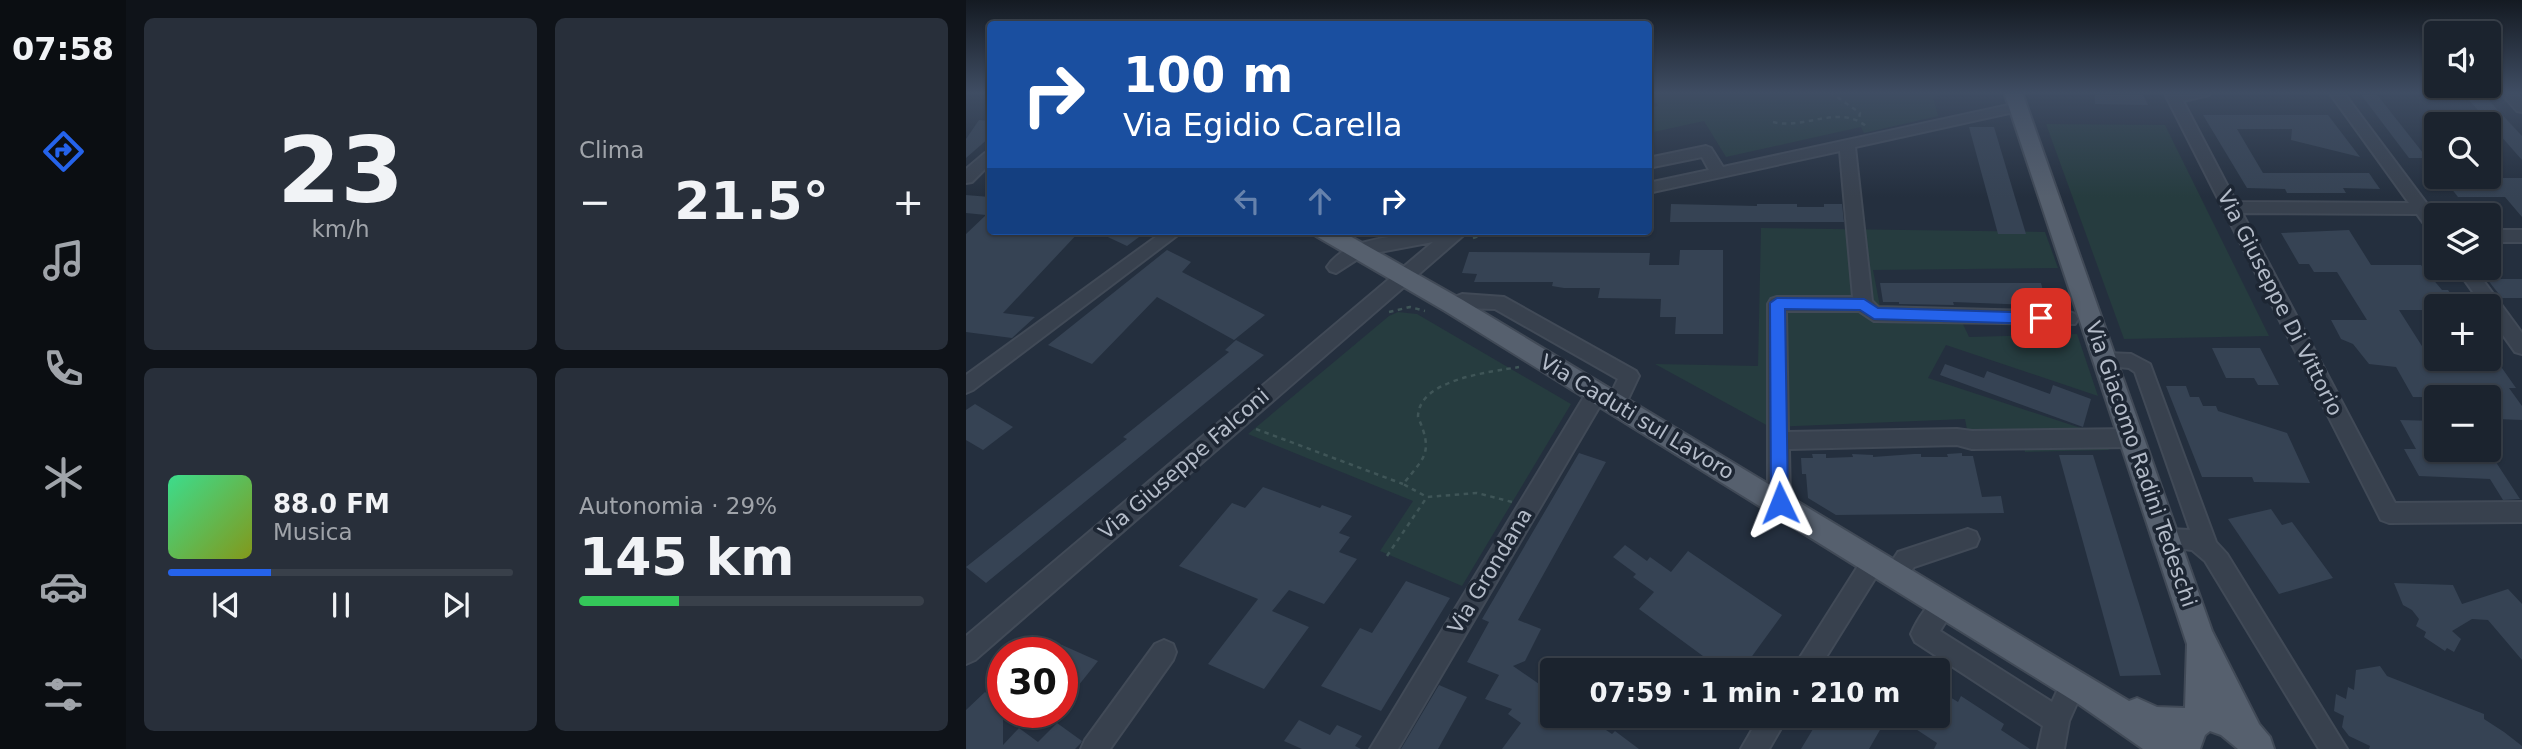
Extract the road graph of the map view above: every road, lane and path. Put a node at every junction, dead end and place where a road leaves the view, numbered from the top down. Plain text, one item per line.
1 (1866, 127) edge
2 (1913, 127) edge
3 (2026, 127) edge
4 (2189, 127) edge
5 (2362, 127) edge
6 (1870, 131) dead end
7 (1847, 145) junction
8 (987, 159) edge
9 (1652, 162) edge
10 (1718, 173) junction
11 (966, 178) edge
12 (1652, 187) edge
13 (2230, 207) junction
14 (2422, 209) junction
15 (2424, 212) edge
16 (1170, 235) edge
17 (1331, 235) edge
18 (1444, 235) edge
19 (1457, 235) edge
20 (2501, 236) edge
21 (2522, 236) edge
22 (1359, 250) junction
23 (1336, 267) dead end
24 (1403, 276) junction
25 (2474, 280) edge
26 (1864, 304) junction
27 (1453, 306) junction
28 (2069, 319) dead end
29 (2522, 347) edge
30 (2106, 360) junction
31 (1521, 366) dead end
32 (966, 385) edge
33 (1606, 399) junction
34 (1250, 426) dead end
35 (2133, 438) junction
36 (1778, 440) junction
37 (1403, 484) junction
38 (1427, 497) junction
39 (1780, 503) junction
40 (1529, 506) junction
41 (2522, 512) edge
42 (1968, 538) dead end
43 (2168, 539) junction
44 (2206, 545) junction
45 (1387, 556) dead end
46 (1883, 569) junction
47 (1944, 605) junction
48 (2199, 637) junction
49 (966, 652) edge
50 (1164, 652) dead end
51 (1813, 658) edge
52 (2083, 689) junction
53 (2057, 720) junction
54 (1767, 728) edge
55 (2188, 736) edge
56 (2251, 740) edge
57 (1094, 749) edge
58 (1383, 749) edge
59 (1754, 749) edge
60 (2051, 749) edge
61 (2334, 749) edge

1 - 6 path
2 - 7 street
3 - 30 main road, Via Giacomo Radini Tedeschi
4 - 13 street, Via Giuseppe Di Vittorio
5 - 14 street
7 - 10 street
7 - 26 street
8 - 11 street
9 - 10 street
10 - 12 street
13 - 14 street
13 - 41 street, Via Giuseppe Di Vittorio
14 - 15 street
16 - 32 street
17 - 22 main road, Via Caduti sul Lavoro
18 - 22 street
19 - 24 street, Via Giuseppe Falconi
20 - 21 street
22 - 23 street
22 - 24 main road, Via Caduti sul Lavoro
24 - 27 main road, Via Caduti sul Lavoro
24 - 49 street, Via Giuseppe Falconi
25 - 29 street
26 - 28 street
26 - 36 street
27 - 33 main road, Via Caduti sul Lavoro
27 - 33 street, Via Grondana
30 - 35 main road, Via Giacomo Radini Tedeschi
30 - 44 street
31 - 37 path
33 - 39 main road, Via Caduti sul Lavoro
33 - 40 street, Via Grondana
34 - 37 path
35 - 36 street
35 - 43 main road, Via Giacomo Radini Tedeschi
36 - 39 street
37 - 38 path
38 - 40 path
38 - 45 path
39 - 46 main road, Via Caduti sul Lavoro
40 - 58 street, Via Grondana
42 - 46 street
43 - 44 street
43 - 48 main road, Via Giacomo Radini Tedeschi
44 - 61 street
46 - 47 main road, Via Caduti sul Lavoro
46 - 51 street
47 - 52 main road, Via Caduti sul Lavoro
47 - 53 street
48 - 55 main road, Via Giacomo Radini Tedeschi
48 - 56 main road, Via Giacomo Radini Tedeschi
50 - 57 street
52 - 53 street
52 - 55 main road, Via Caduti sul Lavoro
53 - 60 street
54 - 59 street
55 - 56 main road

